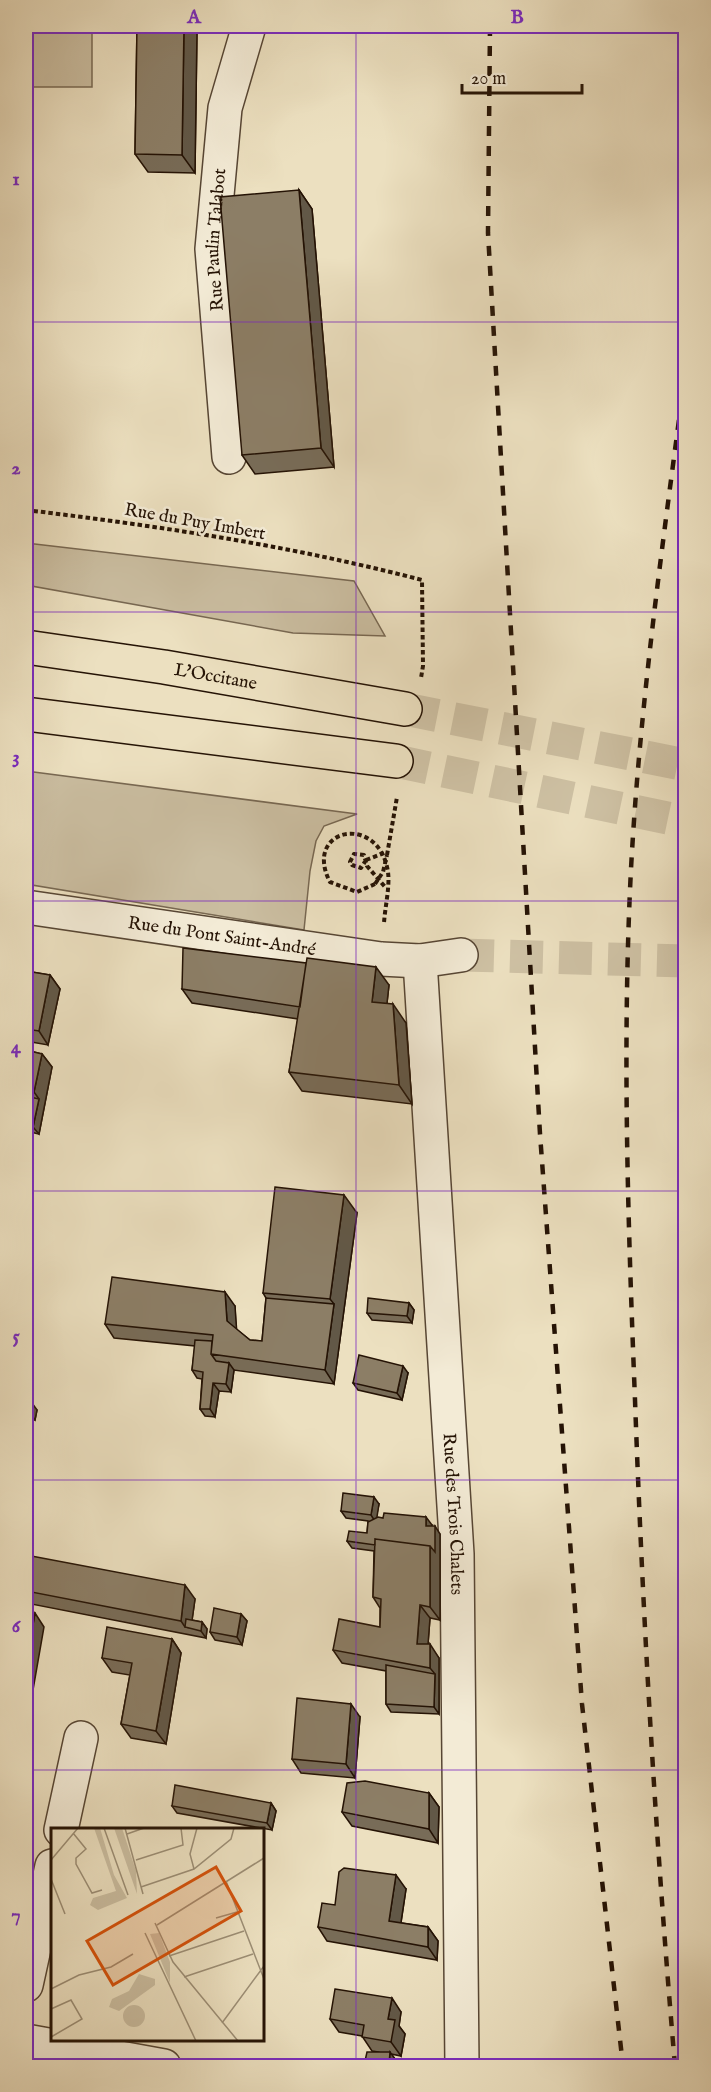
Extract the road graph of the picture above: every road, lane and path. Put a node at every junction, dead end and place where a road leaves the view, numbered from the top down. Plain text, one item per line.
1 (249, 26) edge
2 (229, 457) dead end
3 (26, 510) edge
4 (359, 564) dead end
5 (26, 647) edge
6 (405, 708) tunnel mouth
7 (26, 714) edge
8 (396, 761) tunnel mouth
9 (387, 889) joint
10 (26, 907) edge
11 (461, 955) tunnel mouth
12 (420, 961) junction
13 (81, 1738) dead end
14 (61, 1828) edge
15 (51, 1871) edge
16 (26, 1985) edge
17 (26, 2041) edge
18 (165, 2067) edge
19 (462, 2067) edge

1 - 2 street, Rue Paulin Talabot
3 - 4 path, Rue du Puy Imbert
5 - 6 highway, L'Occitane
7 - 8 highway
9 - 9 path, bridge
10 - 12 street, Rue du Pont Saint-André
11 - 12 street, Rue du Pont Saint-André
12 - 19 street, Rue des Trois Chalets
13 - 14 street
15 - 16 street
17 - 18 street

